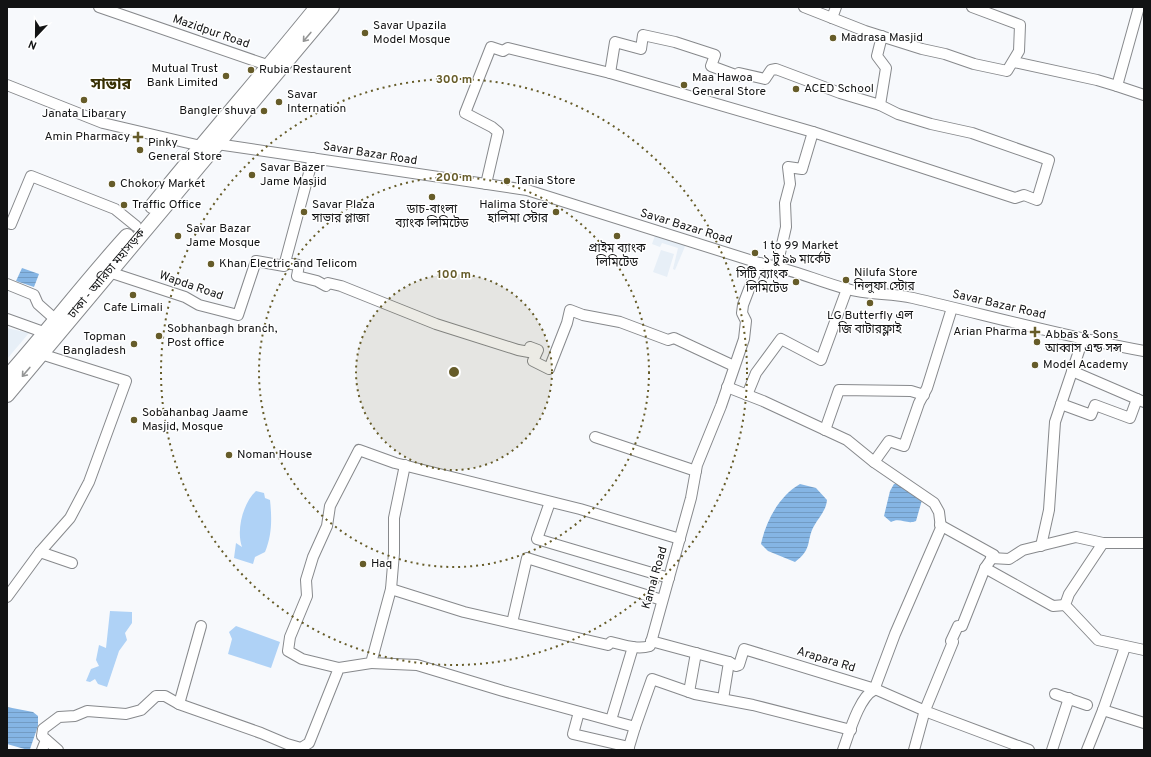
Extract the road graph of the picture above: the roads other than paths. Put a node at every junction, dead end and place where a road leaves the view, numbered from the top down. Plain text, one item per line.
1 (99, 7) edge
2 (317, 7) edge
3 (332, 7) edge
4 (804, 7) edge
5 (836, 7) edge
6 (972, 7) edge
7 (1139, 7) edge
8 (832, 18) junction
9 (882, 36) junction
10 (1014, 62) junction
11 (270, 66) junction
12 (610, 73) junction
13 (7, 85) edge
14 (1117, 86) junction
15 (1144, 95) edge
16 (880, 105) junction
17 (813, 132) junction
18 (217, 144) junction
19 (201, 146) junction
20 (313, 158) junction
21 (486, 184) junction
22 (7, 223) edge
23 (136, 226) junction
24 (284, 263) junction
25 (759, 263) junction
26 (777, 266) junction
27 (108, 272) junction
28 (7, 284) edge
29 (846, 289) junction
30 (952, 308) junction
31 (7, 318) edge
32 (56, 320) junction
33 (46, 333) junction
34 (1083, 339) junction
35 (1144, 351) edge
36 (41, 354) junction
37 (734, 366) junction
38 (1072, 371) junction
39 (7, 377) edge
40 (727, 387) junction
41 (7, 395) edge
42 (747, 395) junction
43 (924, 395) junction
44 (1141, 401) edge
45 (1061, 404) junction
46 (824, 430) junction
47 (595, 436) dead end
48 (874, 462) junction
49 (406, 465) junction
50 (696, 471) junction
51 (550, 502) junction
52 (940, 525) junction
53 (680, 539) junction
54 (1103, 542) junction
55 (1144, 543) edge
56 (1041, 546) junction
57 (40, 552) junction
58 (991, 558) junction
59 (72, 563) dead end
60 (985, 568) junction
61 (669, 578) junction
62 (390, 589) junction
63 (7, 597) edge
64 (662, 600) junction
65 (1065, 605) junction
66 (512, 623) junction
67 (201, 626) dead end
68 (651, 641) junction
69 (633, 647) junction
70 (1125, 647) junction
71 (1144, 650) edge
72 (696, 653) junction
73 (729, 662) junction
74 (371, 663) junction
75 (339, 668) junction
76 (875, 689) junction
77 (688, 692) junction
78 (1055, 694) dead end
79 (1069, 698) junction
80 (723, 699) junction
81 (179, 704) junction
82 (1087, 705) dead end
83 (925, 710) junction
84 (1103, 710) junction
85 (579, 712) junction
86 (611, 720) junction
87 (1144, 723) edge
88 (635, 727) junction
89 (851, 730) junction
90 (44, 745) edge
91 (629, 748) edge
92 (1018, 748) edge
93 (58, 750) edge
94 (843, 750) edge
95 (914, 750) edge
96 (1029, 750) edge
97 (1052, 750) edge
98 (1087, 750) edge

1 - 11 street, Mazidpur Road
2 - 11 highway, ঢাকা - আরিচা মহাসড়ক
3 -> 18 highway, ঢাকা - আরিচা মহাসড়ক
4 - 8 street
5 - 8 street
6 - 10 street
7 - 14 street
8 - 9 street
9 - 10 street
9 - 16 street
10 - 14 street
11 - 19 highway, ঢাকা - আরিচা মহাসড়ক
12 - 16 street
12 - 17 street
12 - 21 street
13 - 19 street
14 - 15 street
16 - 17 street
17 - 26 street
18 - 20 street, Savar Bazar Road
18 - 27 highway, ঢাকা - আরিচা মহাসড়ক
19 - 23 highway, ঢাকা - আরিচা মহাসড়ক
20 - 21 street, Savar Bazar Road
20 - 24 street
21 - 25 street, Savar Bazar Road
22 - 23 street
23 - 32 highway, ঢাকা - আরিচা মহাসড়ক
24 - 27 street, Wapda Road
24 - 37 street
25 - 26 street, Savar Bazar Road
25 - 37 street, Kamal Road
26 - 29 street, Savar Bazar Road
27 - 36 highway, ঢাকা - আরিচা মহাসড়ক
28 - 32 street
29 - 30 street, Savar Bazar Road
29 - 42 street
30 - 34 street, Savar Bazar Road
30 - 43 street
31 - 33 street
32 - 33 highway, ঢাকা - আরিচা মহাসড়ক
33 - 39 highway, ঢাকা - আরিচা মহাসড়ক
34 - 35 street, Savar Bazar Road
34 - 38 street
36 -> 41 highway, ঢাকা - আরিচা মহাসড়ক
36 - 57 street
37 - 40 street, Kamal Road
38 - 44 street
38 - 45 street
40 - 42 street
40 - 50 street, Kamal Road
42 - 46 street
43 - 46 street
43 - 48 street
44 - 45 street
45 - 56 street
46 - 48 street
47 - 50 street
48 - 52 street
49 - 51 street
49 - 62 street
49 - 75 street
50 - 53 street, Kamal Road
51 - 53 street
51 - 61 street
52 - 58 street
52 - 76 street
53 - 61 street, Kamal Road
54 - 55 street
54 - 56 street
54 - 65 street
56 - 58 street
57 - 59 street
57 - 63 street
58 - 60 street
60 - 65 street
60 - 83 street
61 - 64 street, Kamal Road
62 - 66 street
62 - 74 street
64 - 66 street
64 - 68 street, Kamal Road
65 - 70 street
66 - 69 street
67 - 81 street
68 - 69 street
68 - 72 street
69 - 86 street
70 - 71 street
70 - 84 street
72 - 73 street
72 - 77 street
73 - 76 street, Arapara Rd
73 - 80 street
74 - 75 street
74 - 85 street
75 - 81 street
76 - 83 street, Arapara Rd
76 - 89 street
77 - 80 street
77 - 88 street
78 - 79 street
79 - 82 street
79 - 97 street
80 - 89 street
81 - 90 street
83 - 92 street, Arapara Rd
83 - 95 street
84 - 87 street
84 - 98 street
85 - 86 street
85 - 91 street
86 - 88 street
88 - 91 street
89 - 94 street
90 - 93 street
92 - 96 street, Arapara Rd

